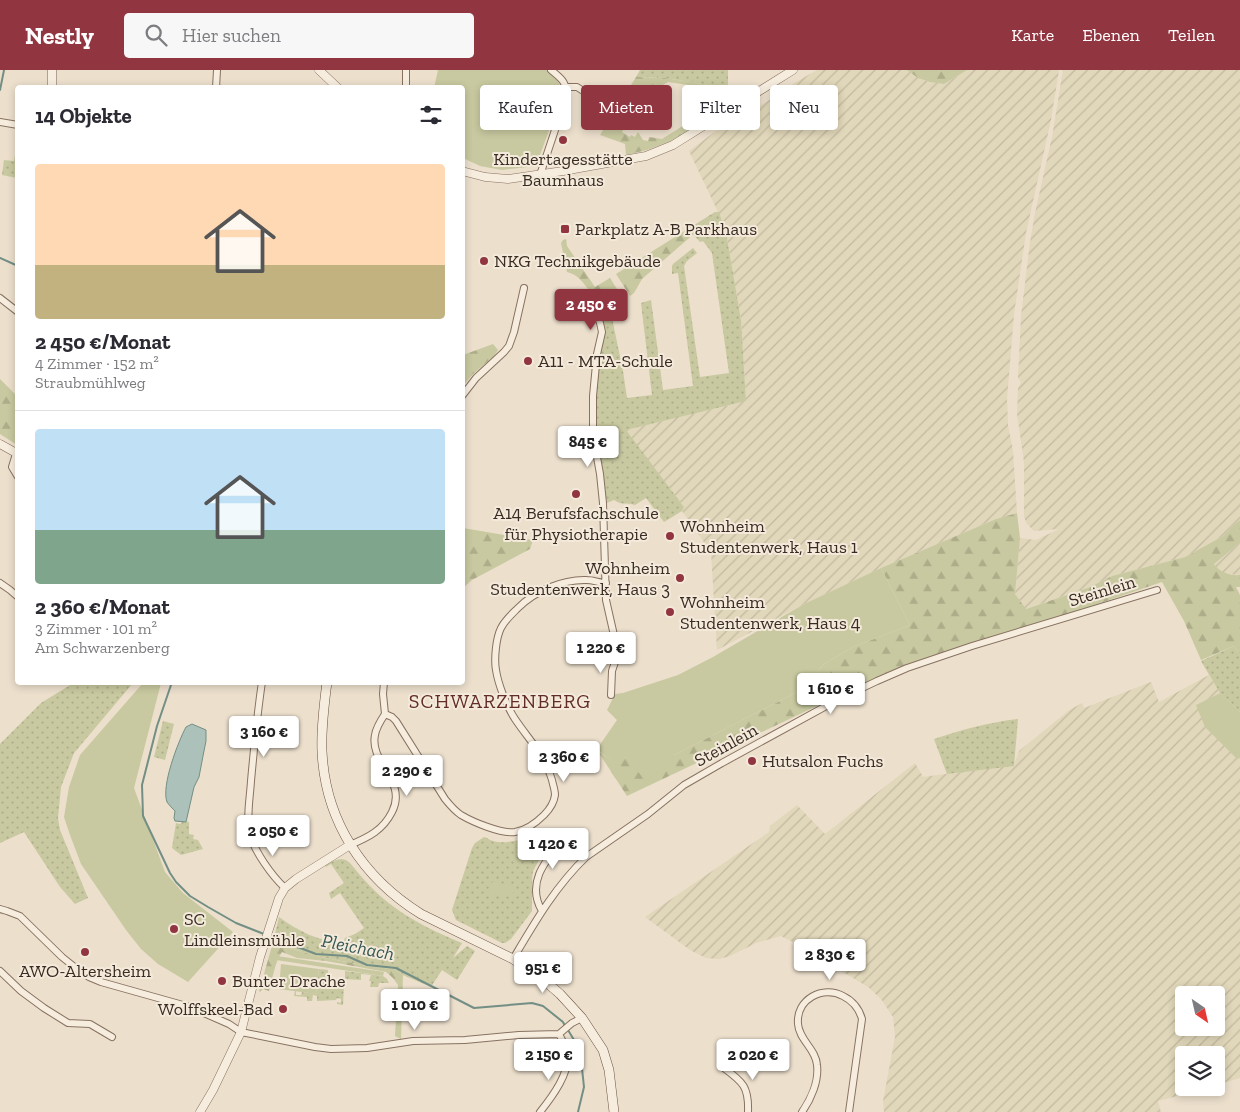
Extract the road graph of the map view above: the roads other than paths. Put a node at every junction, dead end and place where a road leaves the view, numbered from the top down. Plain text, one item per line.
1 (52, 70) edge
2 (218, 70) edge
3 (320, 70) edge
4 (406, 70) edge
5 (551, 70) edge
6 (793, 70) edge
7 (52, 85) edge
8 (216, 85) edge
9 (335, 85) edge
10 (406, 85) edge
11 (565, 85) edge
12 (0, 122) edge
13 (15, 125) edge
14 (555, 130) edge
15 (465, 171) edge
16 (540, 175) junction
17 (524, 288) dead end
18 (0, 298) edge
19 (593, 305) dead end
20 (15, 310) edge
21 (465, 392) edge
22 (0, 444) edge
23 (15, 453) edge
24 (15, 459) edge
25 (15, 472) edge
26 (0, 583) edge
27 (606, 583) junction
28 (1157, 590) dead end
29 (15, 594) edge
30 (262, 685) edge
31 (327, 685) edge
32 (384, 685) edge
33 (611, 695) dead end
34 (385, 714) junction
35 (568, 833) dead end
36 (350, 844) junction
37 (285, 888) junction
38 (0, 909) edge
39 (542, 911) junction
40 (513, 959) junction
41 (0, 971) edge
42 (582, 1018) junction
43 (241, 1032) junction
44 (559, 1034) junction
45 (112, 1037) dead end
46 (724, 1068) dead end
47 (200, 1112) edge
48 (540, 1112) edge
49 (614, 1112) edge
50 (748, 1112) edge
51 (802, 1112) edge
52 (849, 1112) edge

1 - 7 main road
2 - 8 street
3 - 9 street
4 - 10 street
5 - 11 street
6 - 16 street
12 - 13 street
14 - 16 street
15 - 16 street
17 - 21 street
18 - 20 street
19 - 27 street
22 - 23 street
24 - 25 street
26 - 29 street
27 - 33 street
27 - 34 street
28 - 39 street, Steinlein
30 - 37 street
31 - 36 main road
32 - 34 street
34 - 36 street
35 - 39 street
36 - 37 street
36 - 40 main road
37 - 43 street
38 - 43 street
39 - 40 street, Steinlein
40 - 42 main road
41 - 45 street
42 - 44 street
42 - 49 main road
43 - 44 street
43 - 47 street
44 - 48 street
46 - 50 street
51 - 52 street

